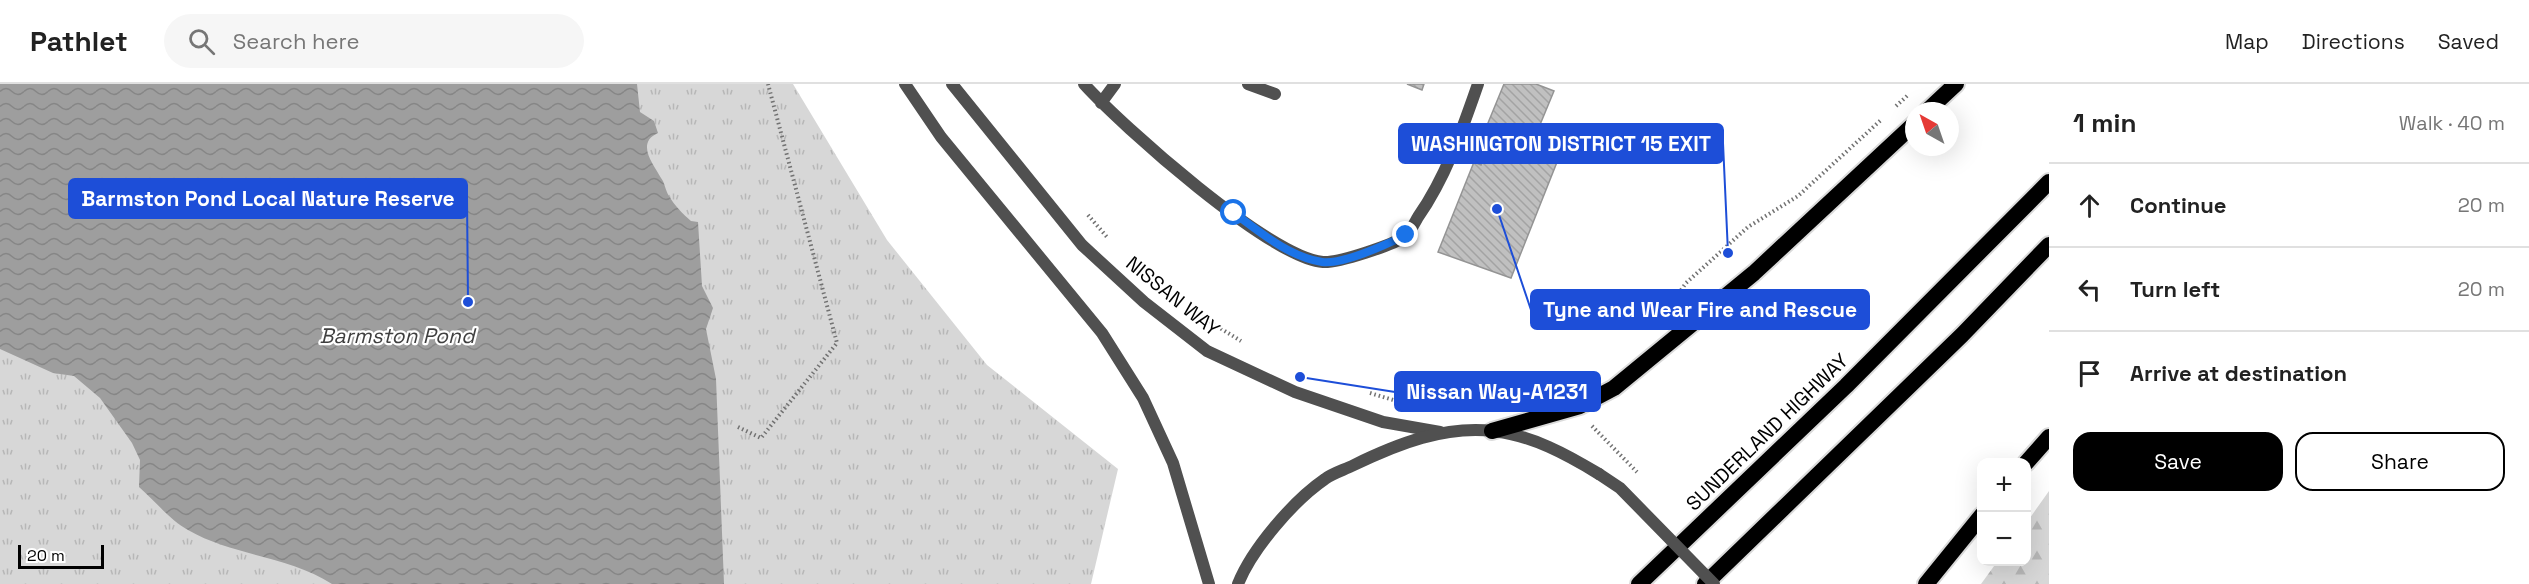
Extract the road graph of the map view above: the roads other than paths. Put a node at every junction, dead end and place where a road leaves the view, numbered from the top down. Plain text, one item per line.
1 (905, 84) edge
2 (952, 84) edge
3 (1084, 84) edge
4 (1114, 84) edge
5 (1248, 84) edge
6 (1478, 84) edge
7 (1956, 84) edge
8 (1275, 94) dead end
9 (1937, 102) edge
10 (1101, 103) junction
11 (1905, 132) edge
12 (2049, 182) edge
13 (2049, 245) edge
14 (1492, 431) junction
15 (1440, 432) junction
16 (2049, 437) edge
17 (2030, 458) edge
18 (1977, 521) edge
19 (1209, 584) edge
20 (1238, 584) edge
21 (1639, 584) edge
22 (1705, 584) edge
23 (1714, 584) edge
24 (1926, 584) edge

1 - 19 street
2 - 15 street, NISSAN WAY
3 - 10 street
4 - 10 street
5 - 8 street
6 - 10 street
7 - 9 highway
11 - 14 highway
12 - 21 highway, SUNDERLAND HIGHWAY
13 - 22 highway
14 - 15 street
14 - 23 street, bridge
15 - 20 street
16 - 17 highway
18 - 24 highway

